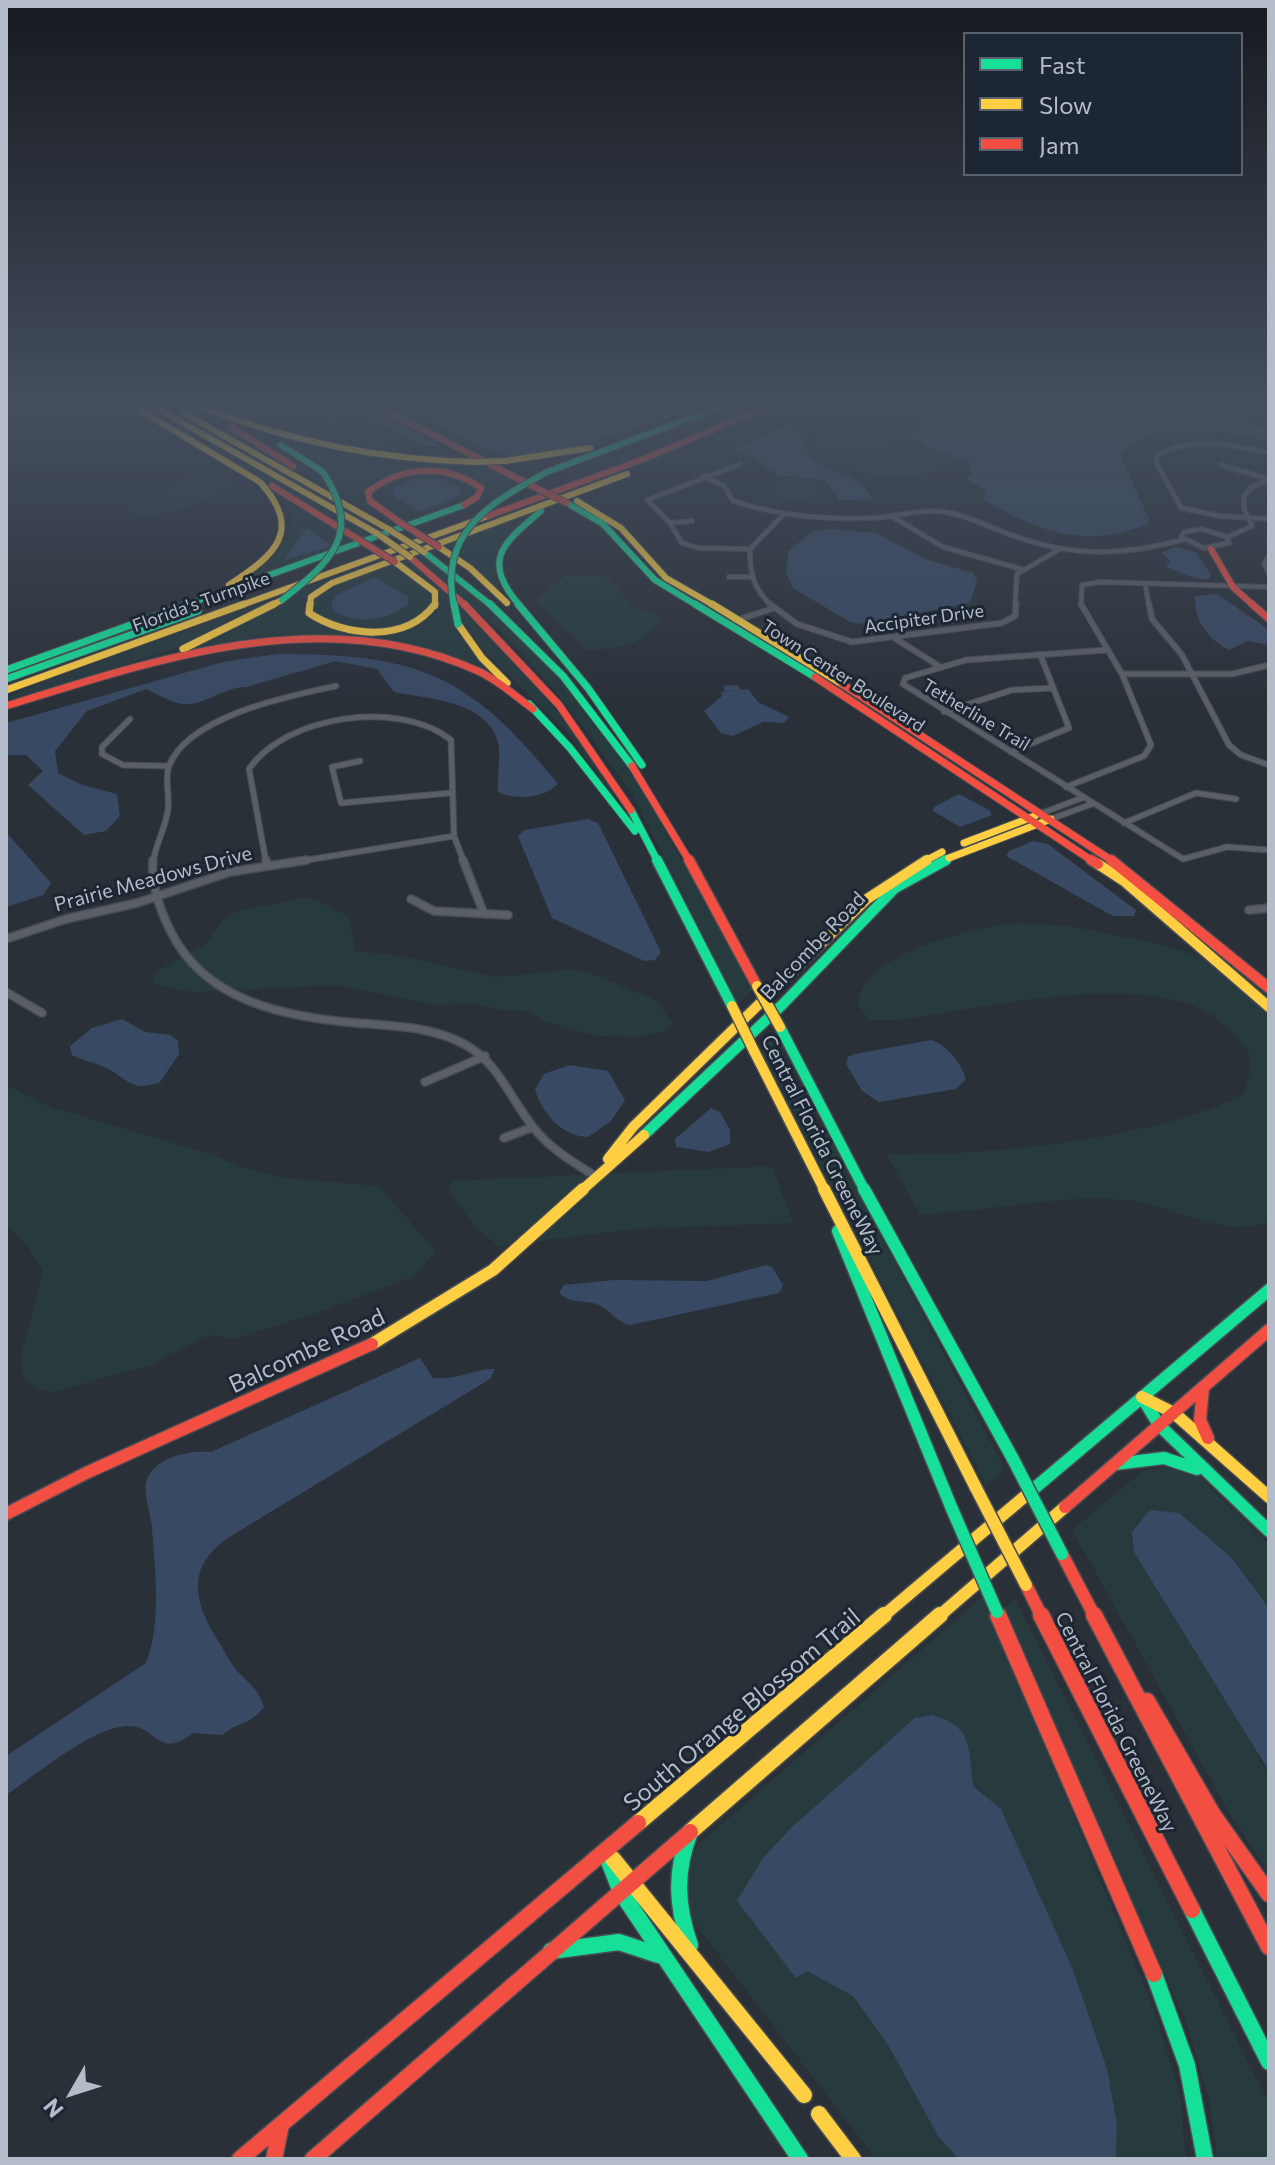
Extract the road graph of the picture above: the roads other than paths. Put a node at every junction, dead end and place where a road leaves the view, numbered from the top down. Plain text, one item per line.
1 (282, 508) edge
2 (311, 508) edge
3 (332, 508) edge
4 (345, 508) edge
5 (354, 508) edge
6 (380, 508) edge
7 (460, 508) edge
8 (487, 508) edge
9 (487, 508) edge
10 (509, 508) edge
11 (536, 508) edge
12 (552, 508) edge
13 (584, 508) edge
14 (655, 508) edge
15 (753, 508) edge
16 (1181, 508) edge
17 (1244, 508) edge
18 (784, 514) junction
19 (893, 517) junction
20 (1247, 518) junction
21 (1269, 519) edge
22 (692, 521) dead end
23 (670, 523) junction
24 (407, 527) edge
25 (407, 527) edge
26 (407, 527) edge
27 (407, 527) edge
28 (1227, 537) junction
29 (1182, 540) junction
30 (750, 549) junction
31 (1211, 549) junction
32 (1058, 550) junction
33 (1269, 556) edge
34 (393, 561) edge
35 (393, 561) edge
36 (393, 561) edge
37 (393, 561) edge
38 (1021, 569) junction
39 (1269, 573) edge
40 (729, 577) dead end
41 (750, 577) junction
42 (1145, 583) junction
43 (1233, 587) junction
44 (1269, 587) edge
45 (774, 608) junction
46 (160, 615) junction
47 (1269, 619) edge
48 (735, 620) junction
49 (896, 639) junction
50 (1106, 650) junction
51 (1040, 654) junction
52 (560, 656) junction
53 (1269, 665) edge
54 (939, 666) junction
55 (6, 670) edge
56 (112, 674) junction
57 (1122, 674) junction
58 (1193, 675) junction
59 (6, 679) edge
60 (336, 686) dead end
61 (1052, 688) junction
62 (6, 690) edge
63 (6, 706) edge
64 (533, 709) junction
65 (944, 712) junction
66 (130, 719) dead end
67 (1011, 752) junction
68 (360, 761) dead end
69 (1269, 765) edge
70 (168, 766) junction
71 (1066, 787) junction
72 (450, 793) junction
73 (1082, 798) junction
74 (1236, 799) dead end
75 (1092, 804) junction
76 (1041, 818) junction
77 (1124, 823) junction
78 (679, 835) junction
79 (454, 836) junction
80 (1269, 850) edge
81 (267, 865) junction
82 (661, 866) junction
83 (157, 896) junction
84 (411, 899) dead end
85 (1269, 908) edge
86 (1249, 910) dead end
87 (484, 914) junction
88 (508, 915) dead end
89 (6, 939) edge
90 (1269, 988) edge
91 (6, 992) edge
92 (1269, 1007) edge
93 (42, 1013) dead end
94 (353, 1023) junction
95 (349, 1033) dead end
96 (485, 1056) junction
97 (425, 1082) dead end
98 (533, 1127) junction
99 (504, 1138) dead end
100 (803, 1147) junction
101 (595, 1176) junction
102 (1269, 1290) edge
103 (1269, 1330) edge
104 (1203, 1388) junction
105 (1142, 1397) junction
106 (1174, 1413) junction
107 (1159, 1425) junction
108 (1218, 1450) junction
109 (1115, 1464) junction
110 (1209, 1475) junction
111 (1269, 1497) edge
112 (6, 1514) edge
113 (1269, 1531) edge
114 (1062, 1554) junction
115 (690, 1832) junction
116 (605, 1851) junction
117 (632, 1882) junction
118 (621, 1892) junction
119 (1269, 1894) edge
120 (1269, 1947) edge
121 (551, 1951) junction
122 (696, 1959) junction
123 (665, 1960) junction
124 (1269, 2062) edge
125 (804, 2095) dead end
126 (819, 2114) dead end
127 (281, 2125) junction
128 (240, 2159) edge
129 (274, 2159) edge
130 (313, 2159) edge
131 (800, 2159) edge
132 (853, 2159) edge
133 (1205, 2159) edge

1 - 46 main road
2 - 37 main road, bridge
3 - 82 main road, Central Florida GreeneWay, bridge
4 - 56 main road, bridge
5 - 78 main road, Central Florida GreeneWay, bridge
6 - 25 main road, bridge
7 - 26 main road, bridge
8 - 64 main road, bridge
9 - 59 main road, Florida's Turnpike
10 - 62 main road, Florida's Turnpike
11 - 34 main road, bridge
12 - 52 main road
13 - 48 main road, Town Center Boulevard
14 - 23 street
15 - 18 street
16 - 20 street
17 - 20 street
18 - 19 street
18 - 30 street
19 - 32 street
19 - 38 street
20 - 21 street
20 - 28 street
22 - 23 street
23 - 30 street
24 - 52 main road, bridge
27 - 46 main road, bridge
28 - 29 street
28 - 31 street
29 - 31 street
29 - 32 street
30 - 41 street
31 - 43 main road
32 - 38 street
33 - 39 street
35 - 36 main road, bridge
38 - 49 street, Accipiter Drive
40 - 41 street
41 - 45 street, Accipiter Drive
42 - 43 street
42 - 50 street
42 - 58 street
43 - 44 street
43 - 47 main road
45 - 48 street
45 - 49 street, Accipiter Drive
46 - 55 main road
48 - 76 main road, Town Center Boulevard
49 - 54 street
50 - 51 street, Tetherline Trail
50 - 57 street
51 - 54 street, Tetherline Trail
51 - 61 street
52 - 78 main road
53 - 58 street
54 - 65 street, Tetherline Trail
56 - 63 main road
56 - 64 main road
57 - 58 street
57 - 71 street
58 - 69 street
60 - 70 street
61 - 65 street
61 - 67 street
64 - 82 main road
65 - 67 street, Tetherline Trail
66 - 70 street
67 - 71 street, Tetherline Trail
68 - 72 street
70 - 83 street
71 - 73 street, Tetherline Trail
72 - 79 street
72 - 81 street
73 - 75 street, Tetherline Trail
73 - 76 street
74 - 77 street
75 - 76 street
75 - 77 street, Tetherline Trail
76 - 90 main road, Town Center Boulevard
76 - 92 main road, Town Center Boulevard
76 - 101 main road, Balcombe Road
76 - 101 main road, Balcombe Road
77 - 80 street, Tetherline Trail
78 - 114 main road, Central Florida GreeneWay, bridge
79 - 81 street, Prairie Meadows Drive
79 - 87 street
81 - 83 street, Prairie Meadows Drive
82 - 100 main road, Central Florida GreeneWay, bridge
83 - 89 street, Prairie Meadows Drive
83 - 94 street
84 - 87 street
85 - 86 street
87 - 88 street
91 - 93 street
94 - 95 street
94 - 96 street
96 - 97 street
96 - 98 street
98 - 99 street
98 - 101 street
100 - 124 main road, Central Florida GreeneWay, bridge
100 - 133 main road, bridge
101 - 112 main road, Balcombe Road
102 - 105 main road, South Orange Blossom Trail
103 - 104 main road
104 - 106 main road
104 - 108 main road
105 - 106 main road
105 - 107 main road
105 - 116 main road, South Orange Blossom Trail
106 - 107 main road
106 - 108 main road
107 - 109 main road
107 - 110 main road
108 - 111 main road
109 - 110 main road
109 - 115 main road
110 - 113 main road
114 - 119 main road
114 - 120 main road, Central Florida GreeneWay
115 - 117 main road
115 - 122 main road
116 - 117 main road
116 - 118 main road
116 - 127 main road, South Orange Blossom Trail
117 - 118 main road
117 - 122 main road
118 - 121 main road
118 - 123 main road
121 - 123 main road
121 - 130 main road
122 - 125 main road
123 - 131 main road
126 - 132 main road
127 - 128 main road, South Orange Blossom Trail
127 - 129 main road

